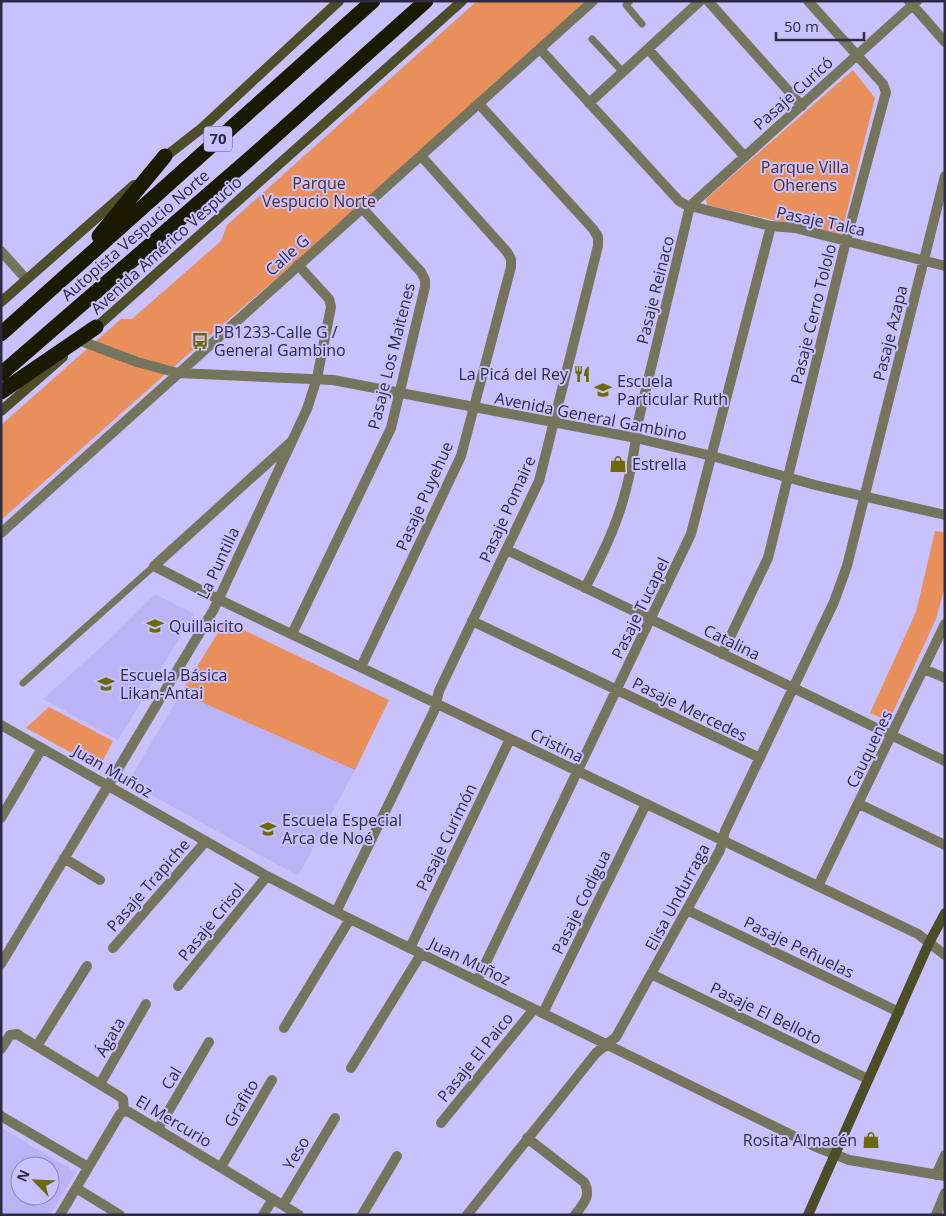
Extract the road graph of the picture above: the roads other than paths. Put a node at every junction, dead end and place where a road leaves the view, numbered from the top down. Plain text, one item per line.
1 (339, 1) edge
2 (372, 1) edge
3 (426, 1) edge
4 (462, 1) edge
5 (593, 1) edge
6 (630, 1) edge
7 (700, 1) edge
8 (708, 1) edge
9 (808, 1) edge
10 (913, 3) edge
11 (642, 24) dead end
12 (592, 39) dead end
13 (945, 42) edge
14 (540, 49) junction
15 (648, 49) junction
16 (857, 55) junction
17 (623, 72) junction
18 (589, 103) junction
19 (479, 104) junction
20 (802, 106) junction
21 (165, 156) junction
22 (421, 156) junction
23 (745, 156) junction
24 (945, 176) edge
25 (690, 206) junction
26 (362, 208) junction
27 (771, 226) junction
28 (846, 241) junction
29 (1, 251) edge
30 (924, 260) junction
31 (298, 266) junction
32 (945, 266) edge
33 (64, 278) junction
34 (26, 280) junction
35 (1, 302) edge
36 (96, 327) junction
37 (1, 334) edge
38 (81, 341) junction
39 (178, 373) junction
40 (1, 374) edge
41 (317, 378) junction
42 (1, 392) edge
43 (400, 393) junction
44 (472, 407) junction
45 (1, 411) edge
46 (554, 423) junction
47 (636, 438) junction
48 (292, 441) junction
49 (712, 456) junction
50 (788, 478) junction
51 (864, 497) junction
52 (945, 515) edge
53 (1, 533) edge
54 (507, 550) junction
55 (154, 566) junction
56 (585, 588) junction
57 (218, 599) junction
58 (652, 620) junction
59 (472, 621) junction
60 (945, 624) edge
61 (292, 634) junction
62 (722, 654) junction
63 (361, 667) junction
64 (924, 669) junction
65 (945, 678) edge
66 (22, 683) dead end
67 (793, 688) junction
68 (618, 690) junction
69 (436, 703) junction
70 (1, 725) edge
71 (892, 736) junction
72 (510, 739) junction
73 (42, 748) junction
74 (760, 758) junction
75 (945, 761) edge
76 (579, 772) junction
77 (108, 785) junction
78 (646, 804) junction
79 (859, 804) junction
80 (1, 818) edge
81 (206, 841) junction
82 (723, 841) junction
83 (945, 845) edge
84 (64, 858) junction
85 (267, 876) junction
86 (100, 880) dead end
87 (818, 886) junction
88 (687, 910) junction
89 (336, 912) junction
90 (945, 913) edge
91 (350, 919) junction
92 (929, 944) junction
93 (113, 948) dead end
94 (410, 948) junction
95 (421, 954) junction
96 (945, 955) edge
97 (1, 964) edge
98 (87, 966) dead end
99 (652, 974) junction
100 (478, 982) junction
101 (178, 986) dead end
102 (146, 1004) dead end
103 (538, 1011) junction
104 (899, 1012) junction
105 (284, 1028) dead end
106 (209, 1042) dead end
107 (607, 1044) junction
108 (37, 1046) junction
109 (1, 1049) edge
110 (351, 1068) dead end
111 (868, 1079) junction
112 (272, 1080) dead end
113 (100, 1084) junction
114 (124, 1111) junction
115 (1, 1116) edge
116 (335, 1118) dead end
117 (440, 1123) dead end
118 (158, 1129) junction
119 (527, 1138) junction
120 (834, 1155) junction
121 (945, 1155) edge
122 (397, 1156) dead end
123 (221, 1167) junction
124 (88, 1168) junction
125 (940, 1175) edge
126 (76, 1188) junction
127 (945, 1193) edge
128 (273, 1198) junction
129 (283, 1205) junction
130 (60, 1215) edge
131 (120, 1215) edge
132 (263, 1215) edge
133 (299, 1215) edge
134 (362, 1215) edge
135 (468, 1215) edge
136 (575, 1215) edge
137 (808, 1215) edge
138 (936, 1215) edge

1 - 21 main road
2 - 33 highway, Autopista Vespucio Norte / 70
3 - 40 highway, Autopista Vespucio Norte / 70
4 - 36 main road, Avenida Américo Vespucio
5 - 14 street, Calle G
6 - 11 lane
7 - 15 street
8 - 20 street
9 - 16 street, Pasaje Cerro Tololo
10 - 13 street
10 - 16 street, Pasaje Curicó
12 - 17 lane
14 - 18 street
14 - 19 street, Calle G
15 - 17 street
15 - 23 street
16 - 20 street, Pasaje Curicó
16 - 28 street, Pasaje Cerro Tololo
17 - 18 street
18 - 25 street
19 - 22 street, Calle G
19 - 46 street, Pasaje Pomaire
20 - 23 street, Pasaje Curicó
21 - 33 highway
21 - 34 main road
22 - 26 street, Calle G
22 - 44 street, Pasaje Puyehue
23 - 25 street, Pasaje Curicó
24 - 30 street, Pasaje Azapa
25 - 27 street, Pasaje Talca
25 - 47 street, Pasaje Reinaco
26 - 31 street, Calle G
26 - 43 street, Pasaje Los Maitenes
27 - 28 street, Pasaje Talca
27 - 49 street, Pasaje Tucapel
28 - 30 street, Pasaje Talca
28 - 50 street, Pasaje Cerro Tololo
29 - 34 street
30 - 32 street, Pasaje Talca
30 - 51 street, Pasaje Azapa
31 - 39 street, Calle G
31 - 41 street, La Puntilla
33 - 37 highway, Autopista Vespucio Norte / 70
34 - 35 main road
36 - 38 main road, Avenida Américo Vespucio
36 - 42 highway
38 - 39 street, Avenida General Gambino
38 - 45 main road, Avenida Américo Vespucio
39 - 41 street, Avenida General Gambino
39 - 53 street, Calle G
41 - 43 street, Avenida General Gambino
41 - 48 street, La Puntilla
43 - 44 street, Avenida General Gambino
43 - 61 street, Pasaje Los Maitenes
44 - 46 street, Avenida General Gambino
44 - 63 street, Pasaje Puyehue
46 - 47 street, Avenida General Gambino
46 - 54 street, Pasaje Pomaire
47 - 49 street, Avenida General Gambino
47 - 56 street, Pasaje Reinaco
48 - 55 street
48 - 57 street, La Puntilla
49 - 50 street, Avenida General Gambino
49 - 58 street, Pasaje Tucapel
50 - 51 street, Avenida General Gambino
50 - 62 street, Pasaje Cerro Tololo
51 - 52 street, Avenida General Gambino
51 - 67 street, Elisa Undurraga
54 - 56 street, Catalina
54 - 59 street, Pasaje Pomaire
55 - 57 street, Cristina
55 - 66 lane
56 - 58 street, Catalina
57 - 61 street, Cristina
57 - 77 street, La Puntilla
58 - 62 street, Catalina
58 - 68 street, Pasaje Tucapel
59 - 68 street, Pasaje Mercedes
59 - 69 street, Pasaje Pomaire
60 - 64 street, Cauquenes
61 - 63 street, Cristina
62 - 67 street, Catalina
63 - 69 street, Cristina
64 - 65 street
64 - 71 street, Cauquenes
67 - 71 street, Catalina
67 - 74 street, Elisa Undurraga
68 - 74 street, Pasaje Mercedes
68 - 76 street, Pasaje Tucapel
69 - 72 street, Cristina
69 - 89 street, Pasaje Pomaire
70 - 73 street, Juan Muñoz
71 - 75 street, Catalina
71 - 79 street, Cauquenes
72 - 76 street, Cristina
72 - 94 street, Pasaje Curimón
73 - 77 street, Juan Muñoz
73 - 80 street
74 - 82 street, Elisa Undurraga
76 - 78 street, Cristina
76 - 100 street, Pasaje Tucapel
77 - 81 street, Juan Muñoz
77 - 84 street, La Puntilla
78 - 82 street, Cristina
78 - 103 street, Pasaje Codigua
79 - 83 street
79 - 87 street, Cauquenes
81 - 85 street, Juan Muñoz
81 - 93 street, Pasaje Trapiche
82 - 87 street, Cristina
82 - 88 street, Elisa Undurraga
84 - 86 street
84 - 97 street, La Puntilla
85 - 89 street, Juan Muñoz
85 - 101 street, Pasaje Crisol
87 - 92 street, Cristina
88 - 99 street, Elisa Undurraga
88 - 104 street, Pasaje Peñuelas
89 - 91 street, Juan Muñoz
90 - 92 main road
91 - 94 street, Juan Muñoz
91 - 105 street
92 - 96 street, Cristina
92 - 104 main road
94 - 95 street, Juan Muñoz
95 - 100 street, Juan Muñoz
95 - 110 street
98 - 108 street
99 - 107 street, Elisa Undurraga
99 - 111 street, Pasaje El Belloto
100 - 103 street, Juan Muñoz
102 - 113 street, Ágata
103 - 107 street, Juan Muñoz
103 - 117 street, Pasaje El Paico
104 - 111 main road
106 - 118 street, Cal
107 - 119 street, Elisa Undurraga
107 - 120 street, Juan Muñoz
108 - 109 street, El Mercurio
108 - 113 street, El Mercurio
111 - 120 main road
112 - 123 street, Grafito
113 - 114 street, El Mercurio
114 - 118 street, El Mercurio
114 - 124 street
115 - 124 street
116 - 129 street, Yeso
118 - 123 street, El Mercurio
119 - 135 street, Elisa Undurraga
119 - 136 street
120 - 125 street, Juan Muñoz
120 - 137 main road
121 - 125 street
122 - 134 street
123 - 128 street, El Mercurio
124 - 126 street
126 - 130 street
126 - 131 street
127 - 138 street
128 - 129 street, El Mercurio
128 - 132 street
129 - 133 street, El Mercurio

